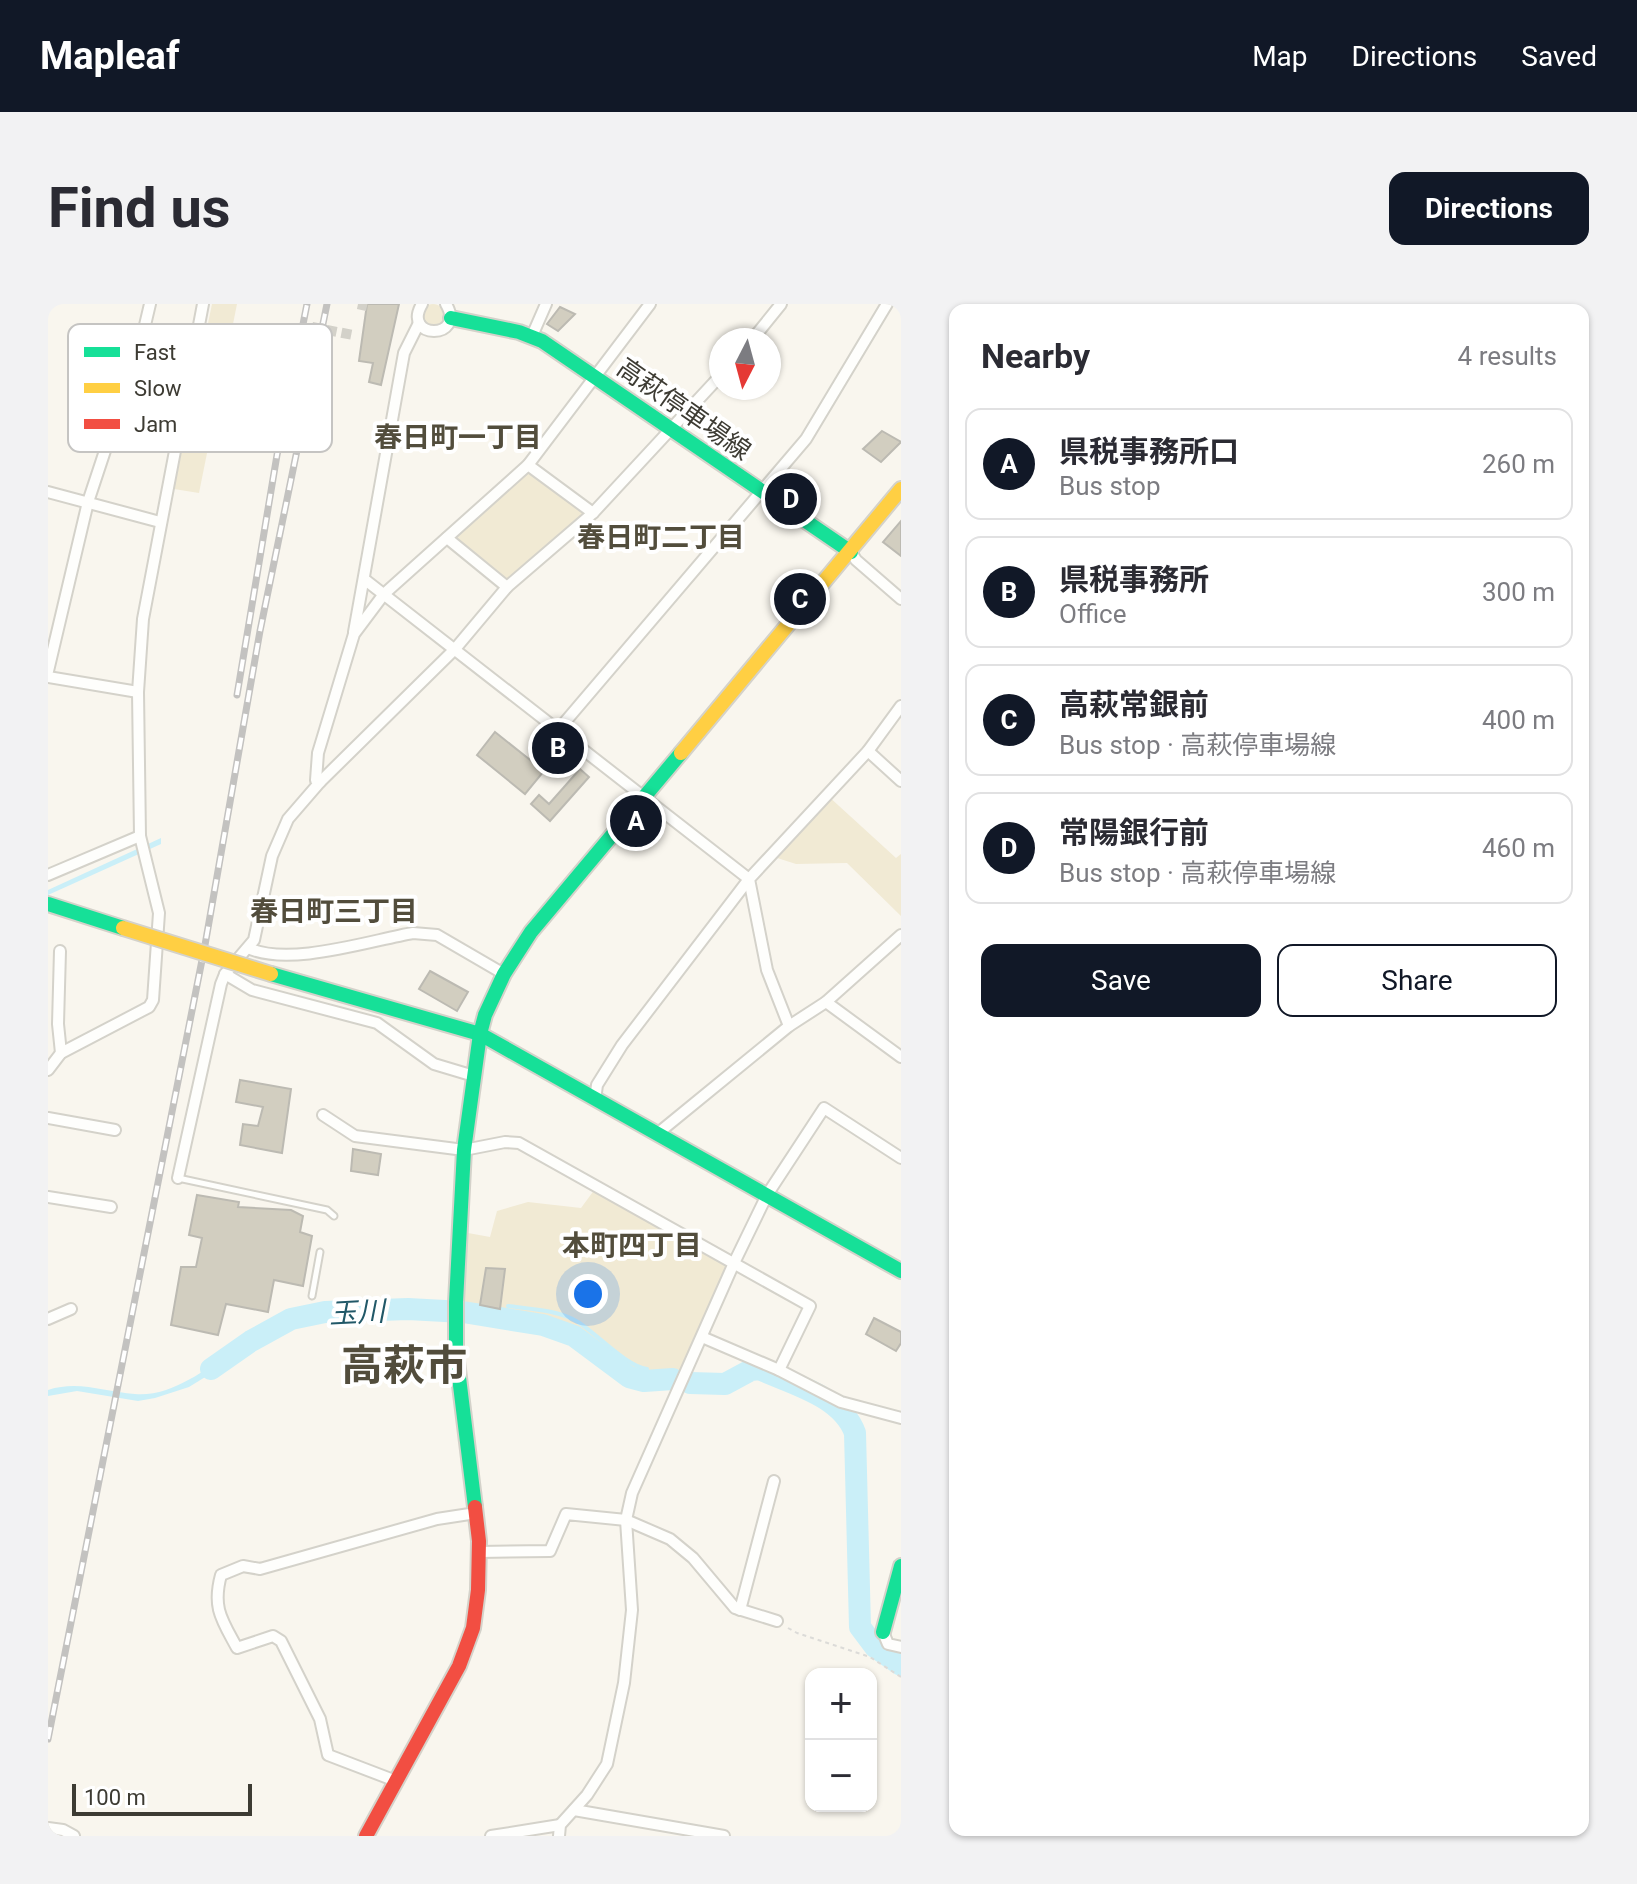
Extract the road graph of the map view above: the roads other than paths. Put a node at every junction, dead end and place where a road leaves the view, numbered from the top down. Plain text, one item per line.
1 (150, 304) edge
2 (203, 304) edge
3 (422, 304) edge
4 (546, 304) edge
5 (650, 304) edge
6 (781, 304) edge
7 (887, 304) edge
8 (448, 311) edge
9 (419, 323) junction
10 (145, 324) edge
11 (199, 324) edge
12 (762, 328) edge
13 (532, 336) junction
14 (595, 376) junction
15 (709, 388) edge
16 (671, 430) junction
17 (105, 452) edge
18 (174, 452) edge
19 (528, 465) junction
20 (901, 489) edge
21 (762, 491) junction
22 (48, 492) edge
23 (88, 502) junction
24 (593, 513) junction
25 (160, 522) junction
26 (447, 538) junction
27 (851, 552) junction
28 (364, 579) junction
29 (507, 587) junction
30 (384, 594) junction
31 (901, 599) edge
32 (354, 634) junction
33 (455, 649) junction
34 (48, 674) edge
35 (138, 692) junction
36 (901, 706) edge
37 (559, 729) junction
38 (868, 751) junction
39 (901, 781) edge
40 (320, 782) junction
41 (645, 796) junction
42 (140, 836) junction
43 (48, 875) edge
44 (749, 879) junction
45 (48, 904) edge
46 (901, 935) edge
47 (248, 948) junction
48 (60, 951) dead end
49 (225, 974) junction
50 (504, 974) junction
51 (826, 1002) junction
52 (53, 1024) edge
53 (789, 1026) junction
54 (480, 1034) junction
55 (61, 1053) junction
56 (901, 1057) edge
57 (48, 1070) edge
58 (474, 1076) junction
59 (595, 1100) junction
60 (323, 1115) dead end
61 (48, 1118) edge
62 (115, 1130) dead end
63 (657, 1134) junction
64 (464, 1150) junction
65 (901, 1158) edge
66 (178, 1178) joint
67 (767, 1195) junction
68 (48, 1197) edge
69 (111, 1207) dead end
70 (334, 1216) dead end
71 (320, 1252) dead end
72 (734, 1263) junction
73 (901, 1271) edge
74 (312, 1296) dead end
75 (71, 1309) dead end
76 (48, 1319) edge
77 (702, 1337) junction
78 (779, 1370) junction
79 (901, 1418) edge
80 (774, 1481) dead end
81 (476, 1513) junction
82 (626, 1520) junction
83 (479, 1552) junction
84 (901, 1566) edge
85 (740, 1610) junction
86 (777, 1621) road end
87 (883, 1632) joint
88 (901, 1647) edge
89 (396, 1781) junction
90 (574, 1810) junction
91 (48, 1828) edge
92 (560, 1830) edge
93 (74, 1836) edge
94 (366, 1836) edge
95 (491, 1836) edge
96 (724, 1836) edge

1 - 10 street
2 - 11 street
3 - 9 street
4 - 13 street
5 - 14 street
6 - 12 street
7 - 21 street
8 - 9 street
8 - 13 street, 高萩停車場線
9 - 28 street
13 - 14 street, 高萩停車場線
14 - 16 street, 高萩停車場線
14 - 19 street
15 - 16 street
16 - 21 street, 高萩停車場線
16 - 24 street
17 - 23 street
18 - 25 street
19 - 24 street
19 - 26 street
20 - 27 street
21 - 27 street, 高萩停車場線
21 - 37 street
22 - 23 street
23 - 25 street
23 - 34 street
24 - 29 street
25 - 35 street
26 - 29 street
26 - 30 street
27 - 31 street
27 - 41 street
28 - 30 street
28 - 32 street
29 - 33 street
30 - 32 street
30 - 33 street
32 - 40 street
33 - 37 street
33 - 40 street
34 - 35 street
35 - 42 street
36 - 38 street
37 - 41 street
38 - 39 street
38 - 44 street
40 - 47 street
41 - 44 street
41 - 50 street
42 - 43 street
42 - 55 street
44 - 53 street
44 - 59 street
45 - 54 street, bridge
46 - 51 street
47 - 49 street
47 - 50 street
48 - 52 street
49 - 58 street
49 - 66 street
50 - 54 street
51 - 53 street
51 - 56 street
52 - 55 street
53 - 63 street
54 - 58 street
54 - 59 street
55 - 57 street
58 - 64 street
59 - 63 street
60 - 64 street
61 - 62 street
63 - 67 street
64 - 72 street
64 - 81 street
65 - 67 street
66 - 70 lane
67 - 72 street
67 - 73 street
68 - 69 street
71 - 74 lane
72 - 77 street
72 - 78 street
75 - 76 street
77 - 78 street
77 - 82 street
78 - 79 street
80 - 85 street
81 - 83 street
81 - 89 street
82 - 83 street
82 - 85 street
82 - 90 street
83 - 89 street
84 - 87 street
85 - 86 street
87 - 88 street
89 - 94 street
90 - 92 street
90 - 96 street
91 - 93 street
92 - 95 street

